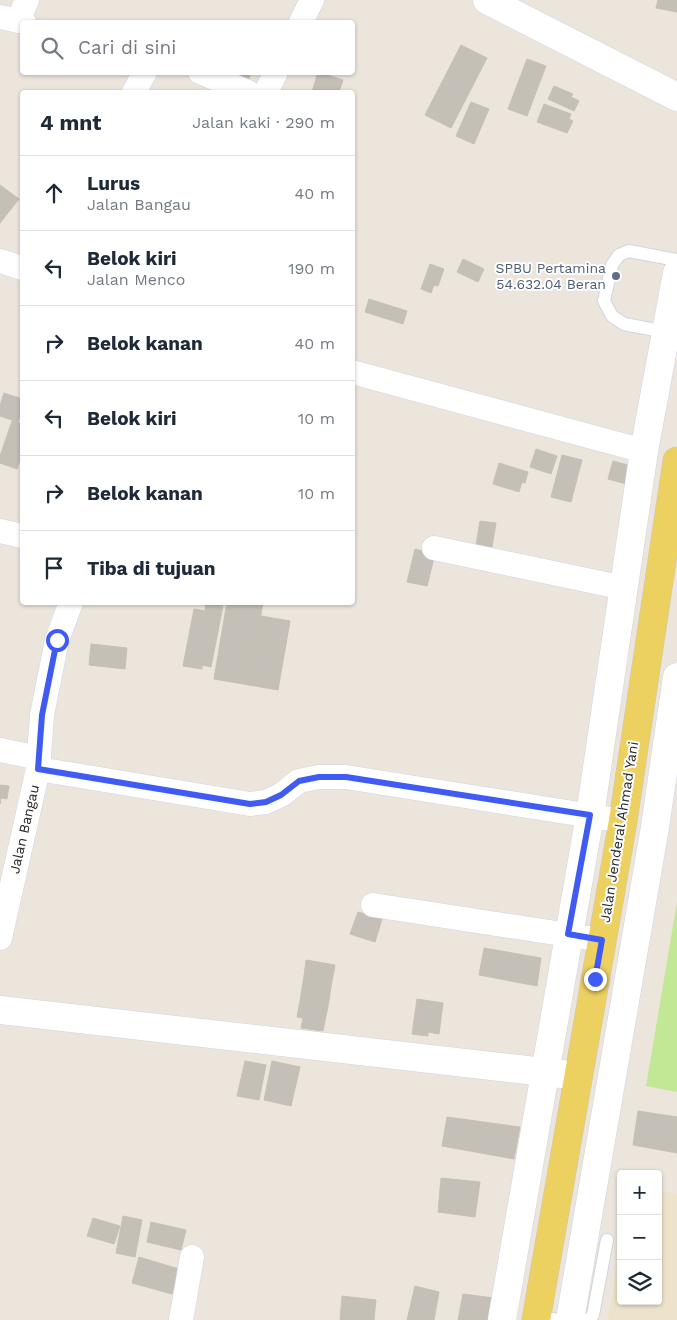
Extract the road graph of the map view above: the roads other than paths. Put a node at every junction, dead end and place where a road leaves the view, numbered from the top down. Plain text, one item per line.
1 (312, 0) edge
2 (487, 0) edge
3 (302, 20) edge
4 (143, 75) edge
5 (207, 75) edge
6 (274, 75) edge
7 (135, 90) edge
8 (243, 90) edge
9 (267, 90) edge
10 (677, 96) edge
11 (677, 260) edge
12 (0, 261) edge
13 (20, 267) edge
14 (677, 273) edge
15 (666, 332) junction
16 (355, 373) edge
17 (644, 450) junction
18 (677, 456) edge
19 (677, 461) edge
20 (674, 497) edge
21 (0, 531) edge
22 (20, 536) edge
23 (434, 548) dead end
24 (624, 588) junction
25 (70, 605) edge
26 (677, 677) edge
27 (0, 750) edge
28 (38, 763) junction
29 (590, 815) junction
30 (623, 820) junction
31 (372, 905) dead end
32 (568, 934) junction
33 (0, 938) edge
34 (602, 940) junction
35 (0, 1010) edge
36 (545, 1071) junction
37 (578, 1076) junction
38 (590, 1116) junction
39 (607, 1240) dead end
40 (192, 1257) dead end
41 (543, 1319) edge
42 (181, 1320) edge
43 (502, 1320) edge
44 (570, 1320) edge
45 (588, 1320) edge

1 - 3 street
2 - 10 street
4 - 7 street
5 - 8 street
6 - 9 street
11 - 15 lane
12 - 13 street
14 - 15 street
15 - 17 street
16 - 17 street
17 - 18 street
17 - 24 street
19 - 20 main road, Jalan Jenderal Ahmad Yani
20 - 30 main road, Jalan Jenderal Ahmad Yani
21 - 22 street
23 - 24 street
24 - 29 street
25 - 28 street, Jalan Bangau
26 - 38 street
27 - 28 street
28 - 29 street
28 - 33 street, Jalan Bangau
29 - 30 street
29 - 32 street
30 - 34 main road, Jalan Jenderal Ahmad Yani
31 - 32 street
32 - 34 street
32 - 36 street
34 - 37 main road, Jalan Jenderal Ahmad Yani
35 - 36 street
36 - 37 street
36 - 43 street
37 - 38 main road, Jalan Jenderal Ahmad Yani
38 - 41 main road, Jalan Jenderal Ahmad Yani
38 - 44 street
39 - 45 lane
40 - 42 street

